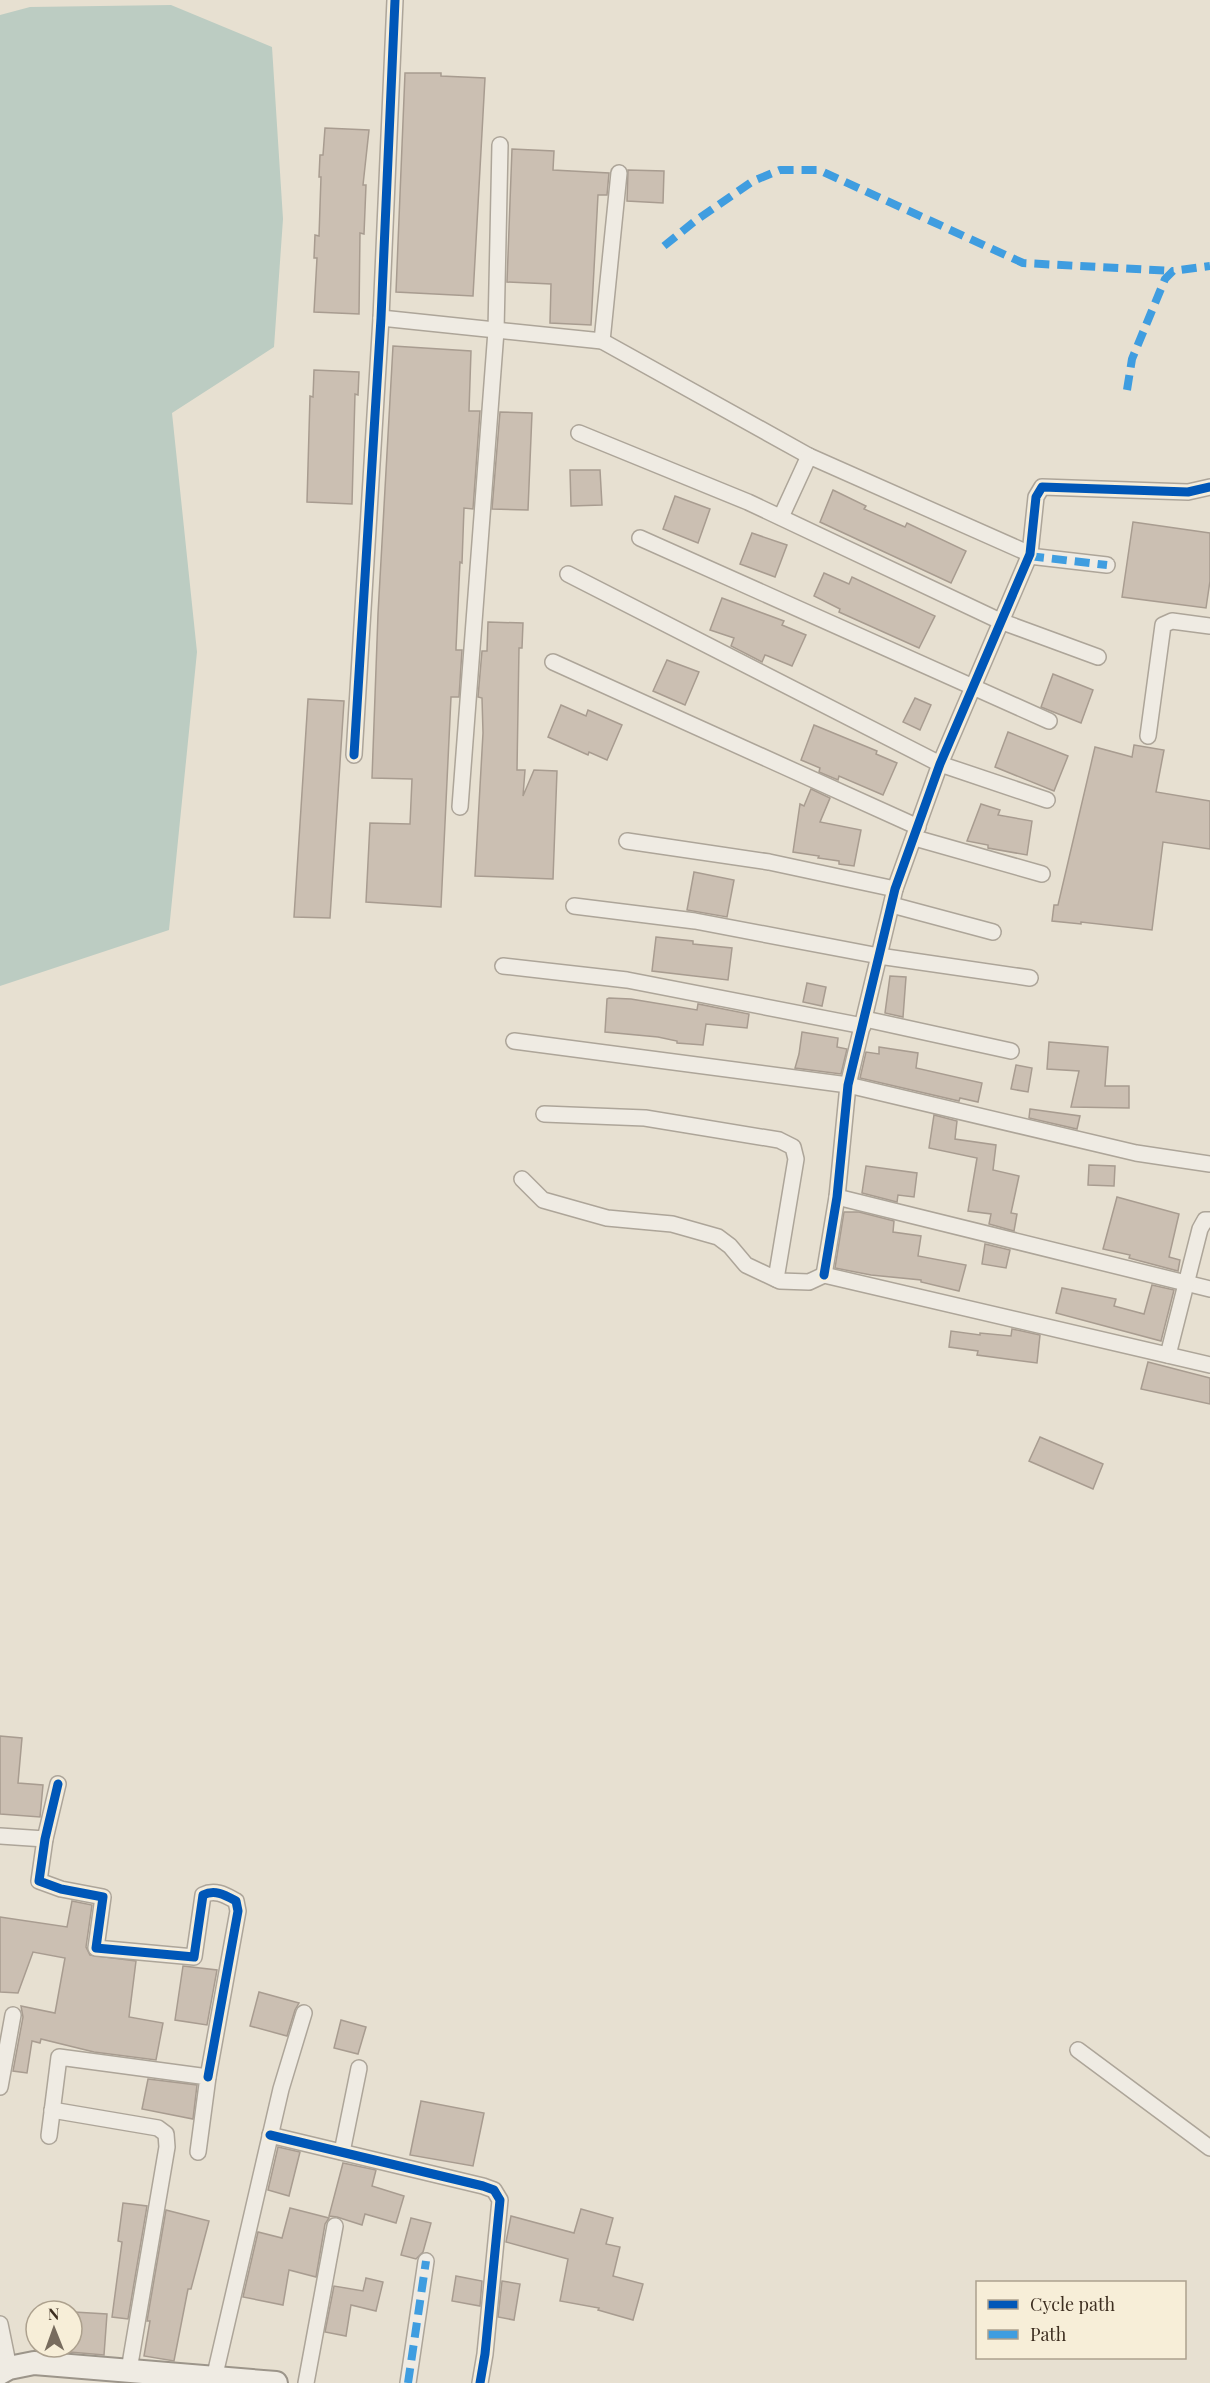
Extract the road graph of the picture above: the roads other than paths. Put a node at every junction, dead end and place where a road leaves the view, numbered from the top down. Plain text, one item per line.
1 (395, 0) edge
2 (500, 145) dead end
3 (619, 173) dead end
4 (381, 318) junction
5 (496, 331) junction
6 (602, 341) junction
7 (579, 433) dead end
8 (808, 456) junction
9 (1210, 488) edge
10 (781, 517) junction
11 (640, 538) dead end
12 (1030, 555) junction
13 (1107, 565) dead end
14 (568, 574) dead end
15 (1000, 621) junction
16 (1210, 626) edge
17 (1098, 657) dead end
18 (553, 662) dead end
19 (972, 687) junction
20 (1049, 721) dead end
21 (1148, 736) dead end
22 (354, 755) dead end
23 (940, 764) junction
24 (1047, 800) dead end
25 (460, 807) dead end
26 (917, 833) junction
27 (627, 841) dead end
28 (1042, 874) dead end
29 (895, 889) junction
30 (891, 905) junction
31 (574, 906) dead end
32 (993, 932) dead end
33 (879, 956) junction
34 (503, 966) dead end
35 (1030, 978) dead end
36 (864, 1022) junction
37 (514, 1041) dead end
38 (1011, 1051) dead end
39 (848, 1085) junction
40 (544, 1114) dead end
41 (1210, 1164) edge
42 (522, 1179) dead end
43 (837, 1197) junction
44 (1210, 1220) edge
45 (824, 1275) junction
46 (776, 1279) junction
47 (1186, 1283) junction
48 (1210, 1289) edge
49 (1168, 1355) junction
50 (1210, 1365) edge
51 (58, 1784) dead end
52 (0, 1836) edge
53 (45, 1839) junction
54 (304, 2013) dead end
55 (13, 2015) dead end
56 (1078, 2050) dead end
57 (359, 2068) dead end
58 (208, 2077) junction
59 (0, 2087) edge
60 (52, 2110) junction
61 (270, 2135) junction
62 (49, 2136) dead end
63 (1210, 2148) edge
64 (198, 2152) dead end
65 (342, 2152) junction
66 (335, 2226) dead end
67 (426, 2260) dead end
68 (0, 2324) edge
69 (129, 2370) junction
70 (4, 2371) edge
71 (214, 2380) edge
72 (276, 2383) edge
73 (306, 2383) edge
74 (408, 2383) edge
75 (480, 2383) edge

1 - 4 street
2 - 5 street
3 - 6 street
4 - 5 street
4 - 22 street
5 - 6 street
5 - 25 street
6 - 8 street
7 - 10 street
8 - 10 street
8 - 12 street
9 - 12 street
10 - 15 street
11 - 19 street
12 - 13 street
12 - 15 street
14 - 23 street
15 - 17 street
15 - 19 street
16 - 21 street
18 - 26 street
19 - 20 street
19 - 23 street
23 - 24 street
23 - 26 street
26 - 28 street
26 - 29 street
27 - 29 street
29 - 30 street
30 - 32 street
30 - 33 street
31 - 33 street
33 - 35 street
33 - 36 street
34 - 36 street
36 - 38 street
36 - 39 street
37 - 39 street
39 - 41 street
39 - 43 street
40 - 46 street
42 - 46 street
43 - 45 street
43 - 47 street
44 - 47 street
45 - 46 street
45 - 49 street
47 - 48 street
47 - 49 street
49 - 50 street
51 - 53 street
52 - 53 street
53 - 58 street
54 - 61 street
55 - 59 street
56 - 63 street
57 - 65 street
58 - 60 street
58 - 64 street
60 - 62 street
60 - 69 street
61 - 65 street
61 - 71 street
65 - 75 street
66 - 73 street
67 - 74 street
68 - 70 street
69 - 70 street
69 - 71 street
71 - 72 street

